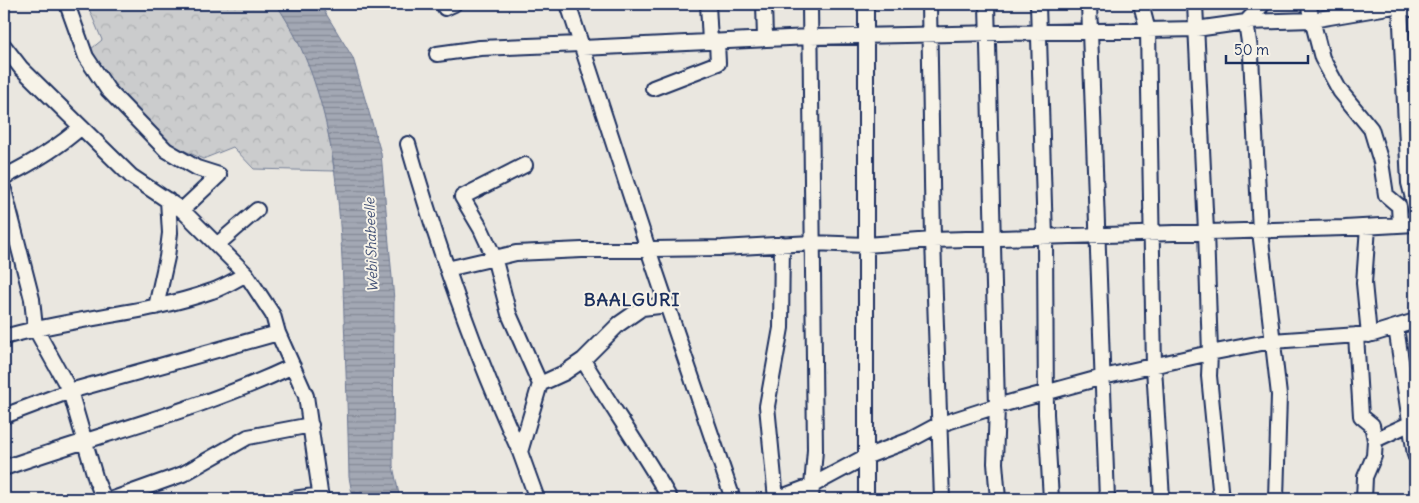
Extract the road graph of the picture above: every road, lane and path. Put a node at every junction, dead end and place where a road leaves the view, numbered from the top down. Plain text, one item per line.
1 (67, 4) edge
2 (568, 4) edge
3 (708, 4) edge
4 (764, 4) edge
5 (810, 4) edge
6 (866, 4) edge
7 (929, 4) edge
8 (987, 4) edge
9 (1038, 4) edge
10 (1090, 4) edge
11 (1141, 4) edge
12 (1195, 4) edge
13 (1263, 4) edge
14 (1308, 4) edge
15 (1400, 5) junction
16 (1381, 6) edge
17 (1415, 10) edge
18 (1312, 20) junction
19 (1246, 22) junction
20 (1196, 29) junction
21 (1039, 31) junction
22 (1091, 31) junction
23 (1148, 31) junction
24 (988, 34) junction
25 (930, 36) junction
26 (810, 37) junction
27 (867, 37) junction
28 (765, 38) junction
29 (714, 42) junction
30 (4, 46) edge
31 (581, 46) junction
32 (437, 54) dead end
33 (654, 88) dead end
34 (81, 127) junction
35 (408, 144) dead end
36 (525, 164) dead end
37 (4, 177) edge
38 (4, 190) edge
39 (168, 200) junction
40 (1415, 206) edge
41 (182, 210) junction
42 (257, 210) dead end
43 (1415, 224) edge
44 (1400, 225) junction
45 (1368, 227) junction
46 (1206, 231) junction
47 (1260, 231) junction
48 (1098, 234) junction
49 (1150, 234) junction
50 (1045, 238) junction
51 (992, 239) junction
52 (933, 240) junction
53 (812, 243) junction
54 (218, 244) junction
55 (782, 244) junction
56 (866, 245) junction
57 (648, 249) junction
58 (494, 257) junction
59 (447, 269) junction
60 (246, 274) junction
61 (668, 305) junction
62 (156, 307) junction
63 (1415, 321) edge
64 (1396, 327) junction
65 (34, 328) junction
66 (278, 333) junction
67 (1362, 335) junction
68 (4, 337) edge
69 (1272, 341) junction
70 (1210, 353) junction
71 (583, 360) junction
72 (292, 366) junction
73 (1154, 367) junction
74 (1103, 377) junction
75 (540, 384) junction
76 (70, 391) junction
77 (1047, 393) junction
78 (997, 406) junction
79 (4, 416) edge
80 (938, 424) junction
81 (1409, 424) junction
82 (312, 425) junction
83 (86, 440) junction
84 (1375, 440) junction
85 (520, 452) junction
86 (1415, 455) edge
87 (865, 457) junction
88 (4, 468) edge
89 (811, 493) edge
90 (321, 497) edge
91 (104, 499) edge
92 (113, 499) edge
93 (293, 499) edge
94 (537, 499) edge
95 (670, 499) edge
96 (733, 499) edge
97 (776, 499) edge
98 (866, 499) edge
99 (942, 499) edge
100 (998, 499) edge
101 (1051, 499) edge
102 (1107, 499) edge
103 (1162, 499) edge
104 (1220, 499) edge
105 (1276, 499) edge
106 (1364, 499) edge

1 - 41 street
2 - 31 street
3 - 29 street
4 - 28 street
5 - 26 street
6 - 27 street
7 - 25 street
8 - 24 street
9 - 21 street
10 - 22 street
11 - 23 street
12 - 20 street
13 - 19 street
14 - 18 street
15 - 16 street
15 - 17 street
15 - 40 street
16 - 18 street
18 - 19 street
18 - 44 street
19 - 20 street
19 - 47 street
20 - 23 street
20 - 46 street
21 - 22 street
21 - 24 street
21 - 50 street
22 - 23 street
22 - 48 street
23 - 49 street
24 - 25 street
24 - 51 street
25 - 27 street
25 - 52 street
26 - 27 street
26 - 28 street
26 - 53 street
27 - 56 street
28 - 29 street
29 - 31 street
29 - 33 street
30 - 34 street
31 - 32 street
31 - 57 street
34 - 37 street
34 - 39 street
35 - 59 street
36 - 58 street
38 - 65 street
39 - 41 street
39 - 62 street
41 - 54 street
42 - 54 street
43 - 44 street
44 - 45 street
45 - 47 street
45 - 67 street
46 - 47 street
46 - 49 street
46 - 70 street
47 - 69 street
48 - 49 street
48 - 50 street
48 - 74 street
49 - 73 street
50 - 51 street
50 - 77 street
51 - 52 street
51 - 78 street
52 - 56 street
52 - 80 street
53 - 55 street
53 - 56 street
53 - 89 street
54 - 60 street
55 - 57 street
55 - 97 street
56 - 87 street
57 - 58 street
57 - 61 street
58 - 59 street
58 - 75 street
59 - 85 street
60 - 62 street
60 - 66 street
61 - 71 street
61 - 96 street
62 - 65 street
63 - 64 street
64 - 67 street
64 - 81 street
65 - 68 street
65 - 76 street
66 - 72 street
66 - 76 street
67 - 69 street
67 - 84 street
69 - 70 street
69 - 105 street
70 - 73 street
70 - 104 street
71 - 75 street
71 - 95 street
72 - 82 street
72 - 83 street
73 - 74 street
73 - 103 street
74 - 77 street
74 - 102 street
75 - 85 street
76 - 79 street
76 - 83 street
77 - 78 street
77 - 101 street
78 - 80 street
78 - 100 street
80 - 87 street
80 - 99 street
81 - 84 street
81 - 86 street
82 - 90 street
82 - 92 street
83 - 88 street
83 - 91 street
84 - 106 street
85 - 94 street
87 - 89 street
87 - 98 street
89 - 97 street
90 - 93 street

